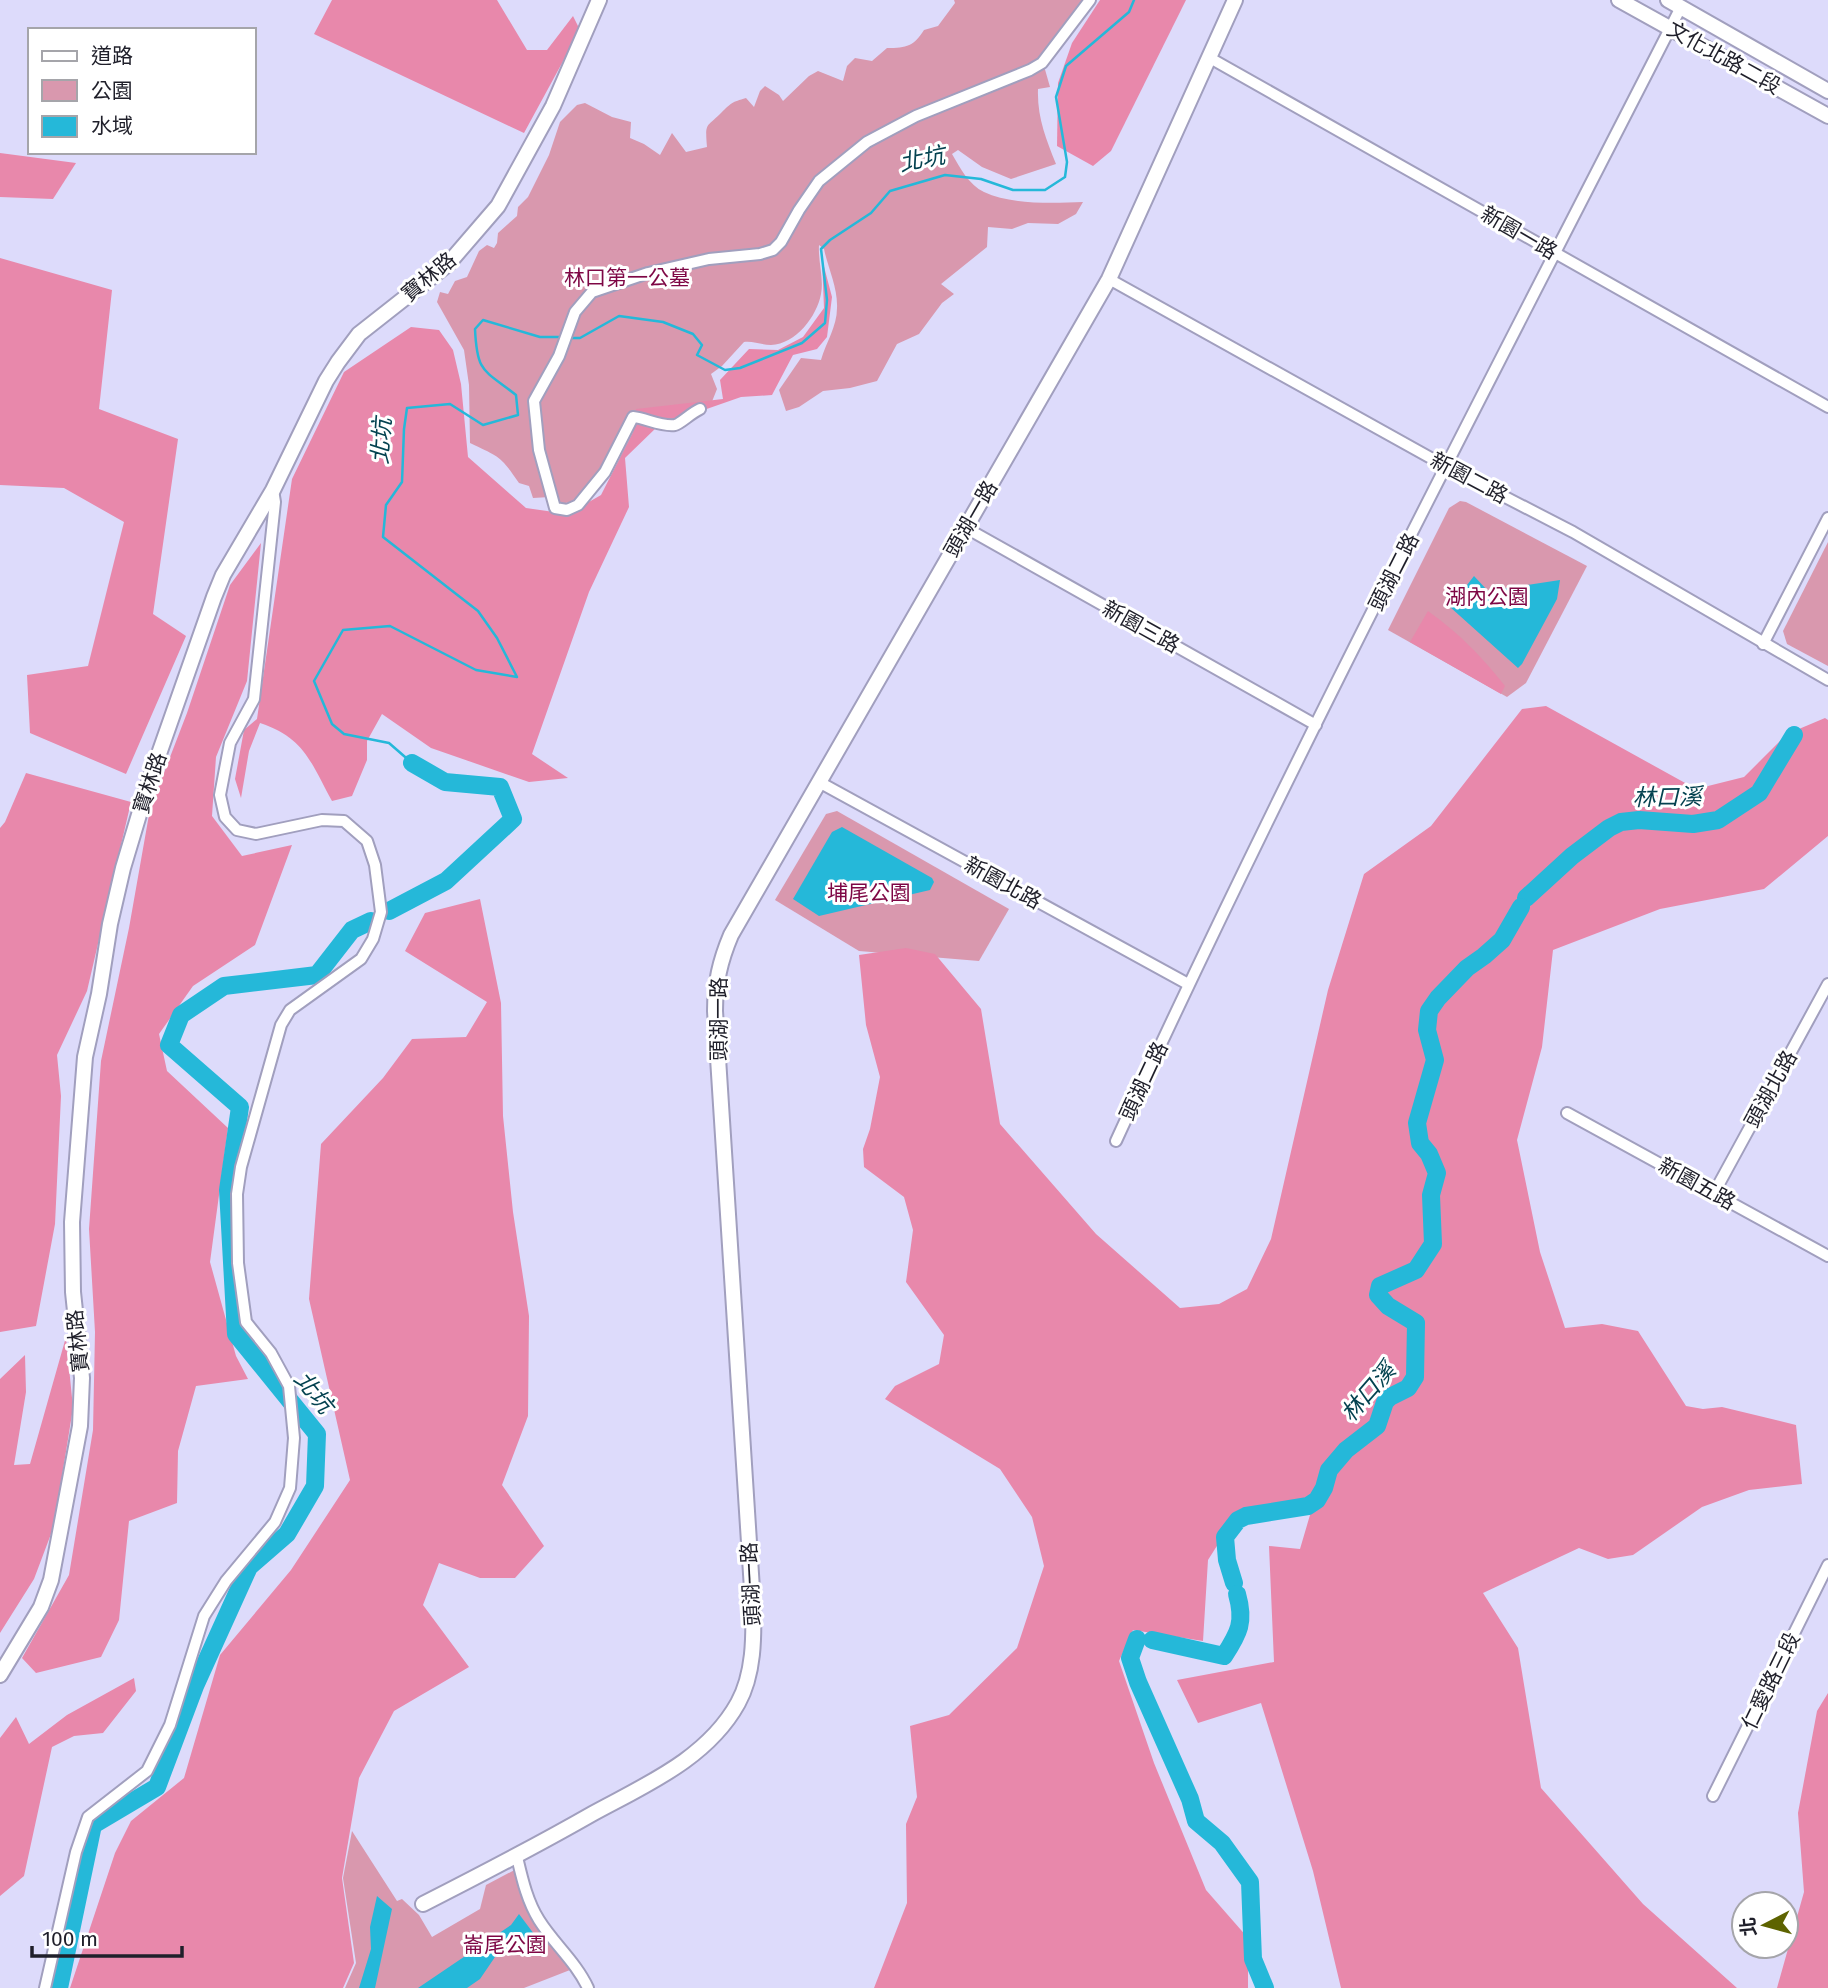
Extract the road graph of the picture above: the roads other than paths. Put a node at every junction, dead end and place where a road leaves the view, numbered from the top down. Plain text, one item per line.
1 (599, 0) edge
2 (1090, 0) edge
3 (1235, 0) edge
4 (1619, 0) edge
5 (1674, 3) edge
6 (1670, 28) junction
7 (1210, 58) junction
8 (1828, 91) edge
9 (1826, 110) edge
10 (1555, 253) junction
11 (1109, 279) junction
12 (1828, 407) edge
13 (700, 409) dead end
14 (1447, 467) junction
15 (272, 490) junction
16 (1828, 518) edge
17 (966, 528) junction
18 (1763, 643) junction
19 (1828, 680) edge
20 (1316, 725) junction
21 (819, 782) junction
22 (1188, 984) junction
23 (1828, 984) edge
24 (1567, 1113) dead end
25 (1116, 1141) dead end
26 (1714, 1193) junction
27 (1828, 1255) edge
28 (1828, 1565) edge
29 (0, 1675) edge
30 (1713, 1796) dead end
31 (517, 1857) junction
32 (423, 1904) dead end
33 (45, 1988) edge
34 (588, 1988) edge

1 - 15 street, 寶林路
2 - 13 street
3 - 7 street, 頭湖一路
4 - 6 street, 文化北路二段
5 - 6 street, 頭湖二路
5 - 8 street, 文化北路二段
6 - 9 street, 文化北路二段
6 - 10 street, 頭湖二路
7 - 10 street, 新園一路
7 - 11 street, 頭湖一路
10 - 12 street, 新園一路
10 - 14 street, 頭湖二路
11 - 14 street, 新園二路
11 - 17 street, 頭湖一路
14 - 18 street, 新園二路
14 - 20 street, 頭湖二路
15 - 29 street, 寶林路
15 - 33 street
16 - 18 street
17 - 20 street, 新園三路
17 - 21 street, 頭湖一路
18 - 19 street, 新園二路
20 - 22 street, 頭湖二路
21 - 22 street, 新園北路
21 - 31 street, 頭湖一路
22 - 25 street, 頭湖二路
23 - 26 street, 頭湖北路
24 - 26 street, 新園五路
26 - 27 street, 新園五路
28 - 30 street, 仁愛路三段
31 - 32 street, 頭湖一路
31 - 34 street

